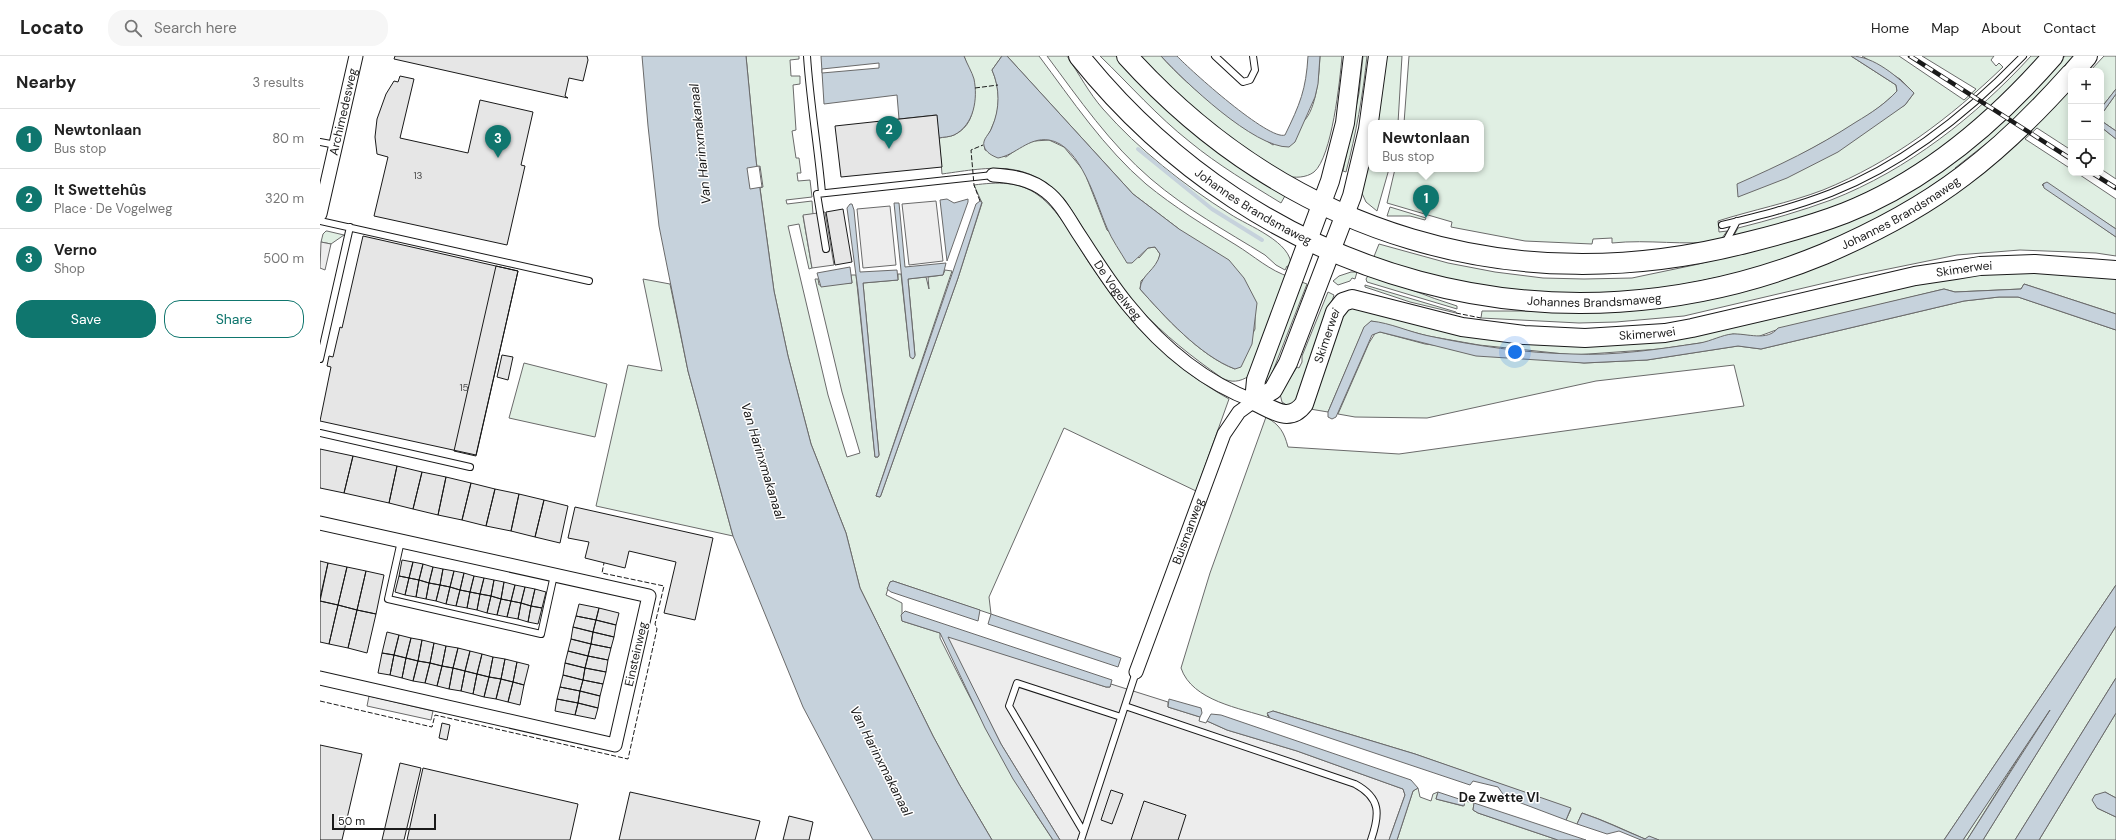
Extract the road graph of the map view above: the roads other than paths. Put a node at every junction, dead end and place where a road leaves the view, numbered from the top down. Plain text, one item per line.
1 (356, 56) edge
2 (807, 56) edge
3 (1079, 56) edge
4 (1127, 56) edge
5 (1215, 56) edge
6 (1253, 56) edge
7 (1353, 56) edge
8 (1378, 56) edge
9 (2023, 56) edge
10 (2053, 56) edge
11 (2087, 56) edge
12 (2077, 68) edge
13 (2068, 77) edge
14 (1369, 120) edge
15 (1368, 129) edge
16 (320, 142) edge
17 (336, 145) junction
18 (993, 175) joint
19 (822, 193) junction
20 (1323, 204) junction
21 (320, 214) edge
22 (1345, 215) junction
23 (320, 221) edge
24 (1737, 222) junction
25 (1722, 225) dead end
26 (350, 227) junction
27 (1309, 241) junction
28 (826, 249) dead end
29 (1722, 249) junction
30 (1331, 251) junction
31 (2116, 270) edge
32 (589, 281) dead end
33 (320, 358) edge
34 (1254, 401) junction
35 (320, 433) edge
36 (470, 467) dead end
37 (320, 523) edge
38 (402, 541) junction
39 (554, 575) junction
40 (1136, 672) joint
41 (320, 678) edge
42 (1125, 706) junction
43 (1121, 717) junction
44 (1083, 831) junction
45 (1081, 840) edge
46 (1371, 840) edge

1 - 17 street, Archimedesweg
2 - 19 lane
3 - 27 main road, Johannes Brandsmaweg
4 - 20 main road, Johannes Brandsmaweg
5 - 6 lane
7 - 20 street
8 - 14 street, Buismanweg
9 - 24 lane
10 - 29 main road, Johannes Brandsmaweg
11 - 12 main road
13 - 30 main road, Johannes Brandsmaweg
15 - 22 street, Buismanweg
16 - 17 lane
17 - 21 street, Archimedesweg
18 - 19 lane
18 - 34 street, De Vogelweg
19 - 28 lane
20 - 22 main road, Johannes Brandsmaweg
20 - 27 street
22 - 29 main road, Johannes Brandsmaweg
22 - 30 street, Buismanweg
23 - 26 lane
24 - 25 lane
24 - 29 lane
26 - 32 lane
26 - 33 lane
27 - 30 main road, Johannes Brandsmaweg
27 - 34 street
30 - 34 street, Buismanweg
31 - 34 street, Skimerwei
34 - 40 street, Buismanweg
35 - 36 lane
37 - 38 street, Einsteinweg
38 - 39 street, Einsteinweg
38 - 39 lane
39 - 41 street, Einsteinweg
40 - 42 lane
42 - 43 lane
42 - 46 lane
43 - 44 lane
43 - 44 lane
44 - 45 lane

